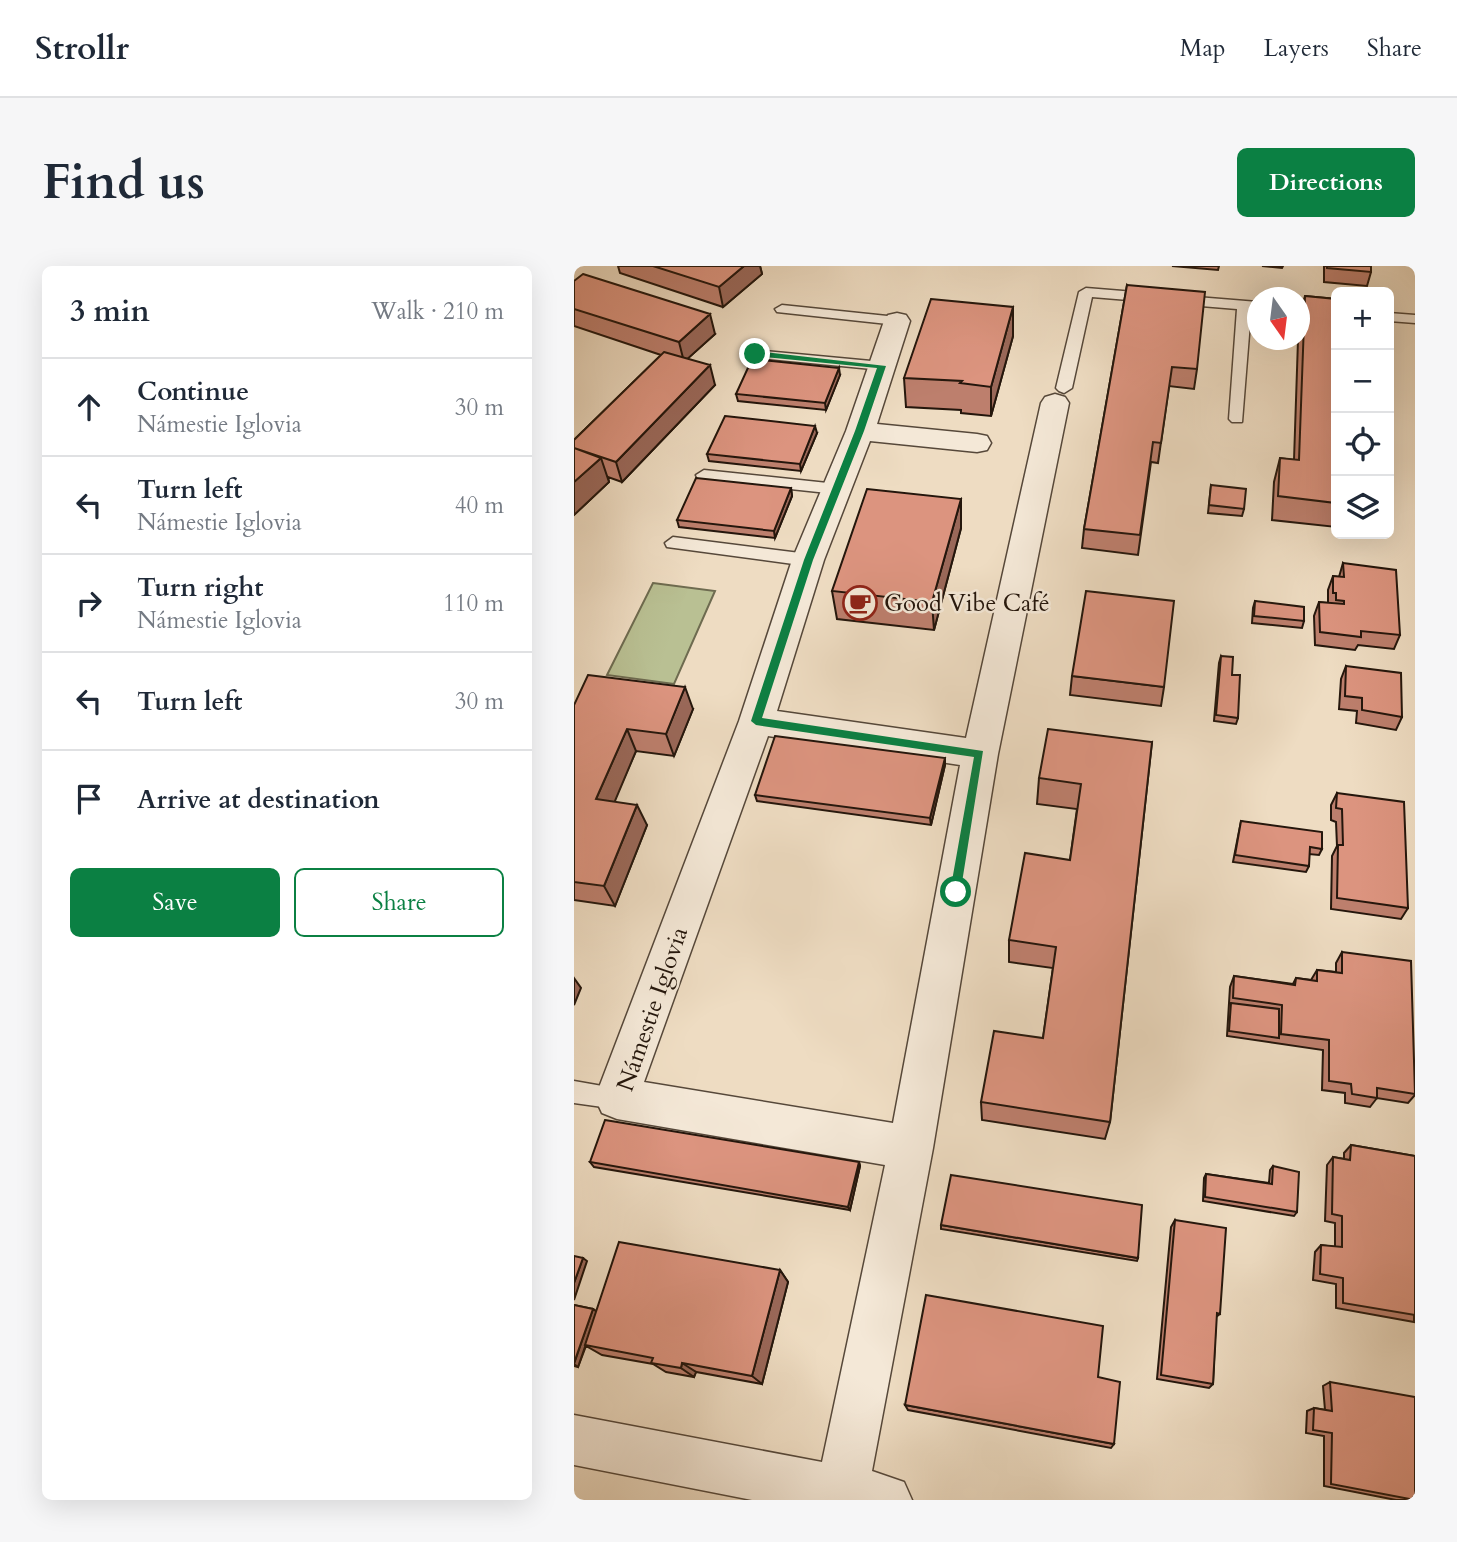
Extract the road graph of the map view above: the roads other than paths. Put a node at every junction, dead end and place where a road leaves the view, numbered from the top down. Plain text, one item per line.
1 (1247, 305) edge
2 (782, 309) dead end
3 (1310, 310) edge
4 (1331, 312) edge
5 (1394, 317) edge
6 (1415, 319) edge
7 (897, 321) joint
8 (1247, 338) edge
9 (755, 354) dead end
10 (882, 366) junction
11 (1060, 396) joint
12 (1237, 419) dead end
13 (860, 431) junction
14 (977, 443) dead end
15 (704, 475) dead end
16 (837, 489) junction
17 (673, 543) dead end
18 (808, 560) junction
19 (756, 721) junction
20 (980, 754) junction
21 (574, 1092) edge
22 (617, 1098) junction
23 (911, 1148) junction
24 (574, 1440) edge
25 (864, 1496) edge

1 - 11 lane
2 - 7 lane
3 - 4 lane
5 - 6 lane
7 - 10 street, Námestie Iglovia
8 - 12 lane
9 - 10 lane
10 - 13 street, Námestie Iglovia
11 - 20 street
13 - 14 street
13 - 16 street, Námestie Iglovia
15 - 16 lane
16 - 18 street, Námestie Iglovia
17 - 18 lane
18 - 19 street, Námestie Iglovia
19 - 20 street
19 - 22 street, Námestie Iglovia
20 - 23 street
21 - 22 lane
22 - 23 street, Námestie Iglovia
23 - 25 street
24 - 25 street

